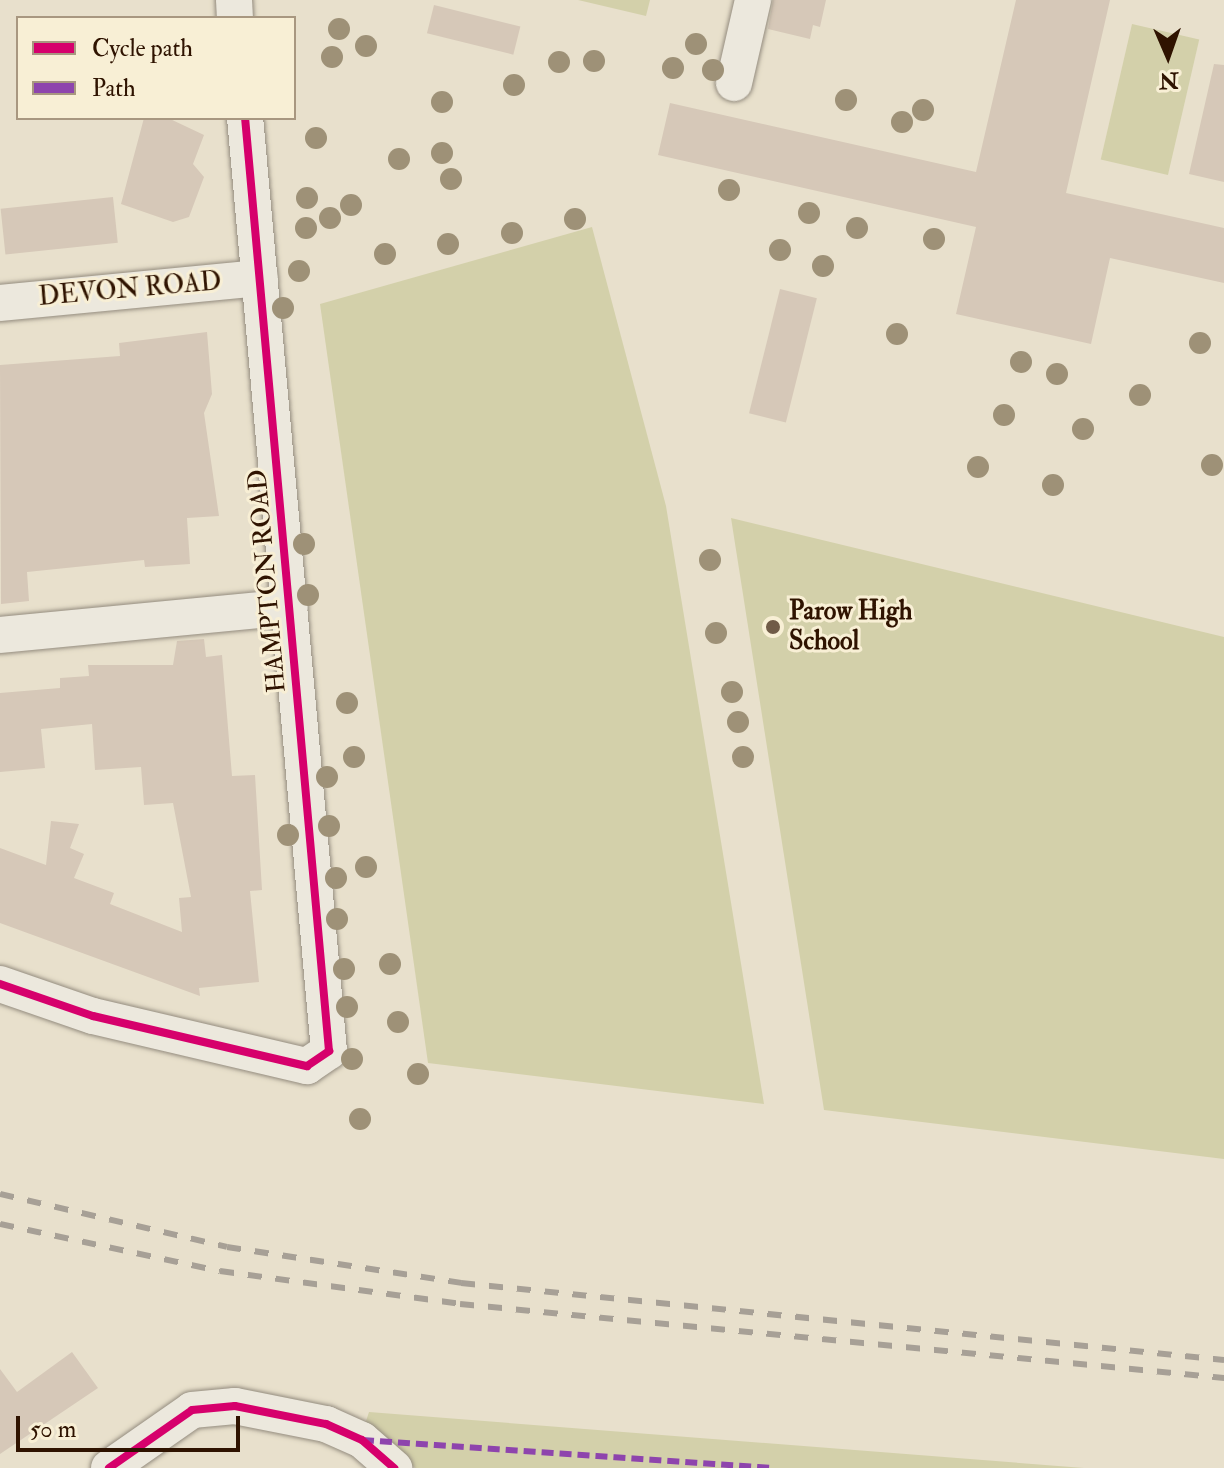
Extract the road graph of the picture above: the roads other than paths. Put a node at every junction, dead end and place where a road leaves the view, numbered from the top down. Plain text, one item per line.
1 (753, 0) edge
2 (734, 83) dead end
3 (245, 120) edge
4 (260, 278) junction
5 (0, 303) edge
6 (290, 607) junction
7 (0, 635) edge
8 (0, 984) edge
9 (109, 1468) edge
10 (394, 1468) edge

1 - 2 street
3 - 4 street, HAMPTON ROAD
4 - 5 street, DEVON ROAD
4 - 6 street, HAMPTON ROAD
6 - 7 street
6 - 8 street, HAMPTON ROAD
9 - 10 street

